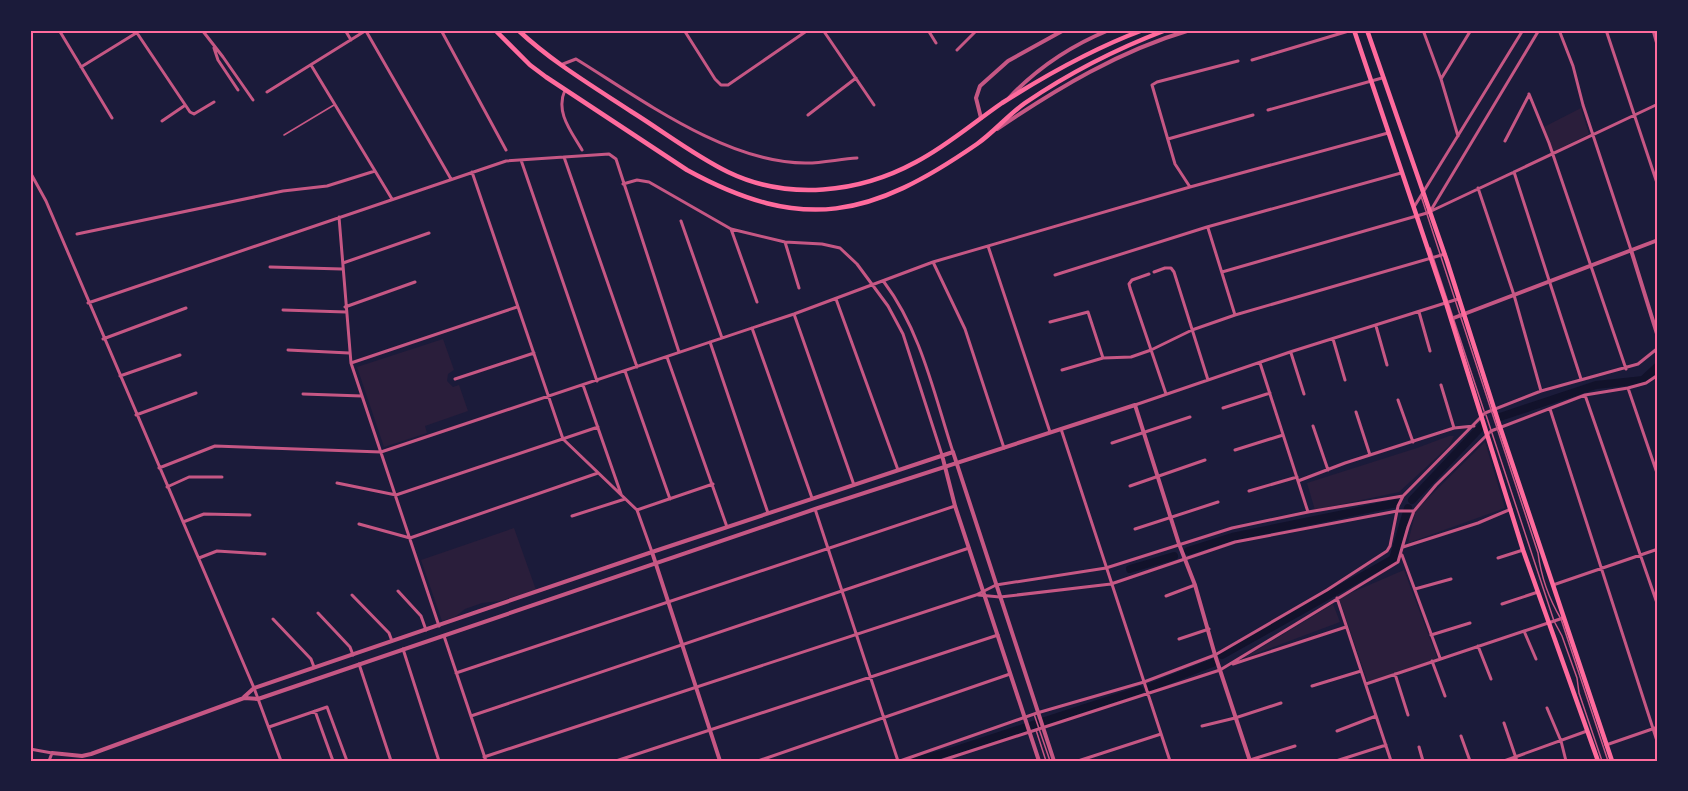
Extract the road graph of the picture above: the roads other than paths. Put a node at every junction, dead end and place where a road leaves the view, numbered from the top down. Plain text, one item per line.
1 (59, 30) edge
2 (141, 30) edge
3 (202, 30) edge
4 (345, 30) edge
5 (366, 30) edge
6 (441, 30) edge
7 (495, 30) edge
8 (518, 30) edge
9 (684, 30) edge
10 (808, 30) edge
11 (824, 30) edge
12 (928, 30) edge
13 (977, 30) edge
14 (1064, 30) edge
15 (1109, 30) edge
16 (1143, 30) edge
17 (1166, 30) edge
18 (1190, 30) edge
19 (1353, 30) edge
20 (1367, 30) edge
21 (1423, 30) edge
22 (1471, 30) edge
23 (1523, 30) edge
24 (1539, 30) edge
25 (1559, 30) edge
26 (1606, 30) edge
27 (1653, 30) edge
28 (136, 33) junction
29 (351, 40) junction
30 (936, 43) dead end
31 (212, 44) junction
32 (1658, 48) edge
33 (957, 50) dead end
34 (1252, 60) dead end
35 (1238, 61) dead end
36 (563, 64) junction
37 (311, 65) junction
38 (81, 67) junction
39 (856, 78) junction
40 (1382, 78) junction
41 (1441, 80) junction
42 (1372, 81) junction
43 (238, 90) dead end
44 (565, 90) junction
45 (267, 92) dead end
46 (253, 100) dead end
47 (214, 102) dead end
48 (1004, 102) junction
49 (335, 104) junction
50 (1658, 104) edge
51 (874, 105) dead end
52 (184, 106) junction
53 (1268, 110) dead end
54 (808, 115) dead end
55 (1253, 115) dead end
56 (1634, 115) junction
57 (112, 118) dead end
58 (981, 118) junction
59 (162, 121) dead end
60 (994, 131) junction
61 (1388, 133) junction
62 (1594, 133) junction
63 (284, 135) dead end
64 (1458, 136) junction
65 (1168, 139) junction
66 (1505, 141) dead end
67 (506, 150) dead end
68 (582, 150) dead end
69 (1552, 153) junction
70 (564, 157) junction
71 (857, 158) dead end
72 (521, 160) junction
73 (375, 171) junction
74 (30, 172) edge
75 (472, 172) junction
76 (1514, 172) junction
77 (1401, 173) junction
78 (451, 179) junction
79 (623, 184) junction
80 (1658, 186) edge
81 (1190, 187) junction
82 (1478, 188) junction
83 (1422, 194) junction
84 (392, 199) junction
85 (1413, 208) junction
86 (1428, 213) junction
87 (1416, 217) junction
88 (339, 218) junction
89 (681, 221) dead end
90 (1207, 227) junction
91 (731, 229) junction
92 (429, 233) dead end
93 (77, 234) dead end
94 (1658, 240) edge
95 (785, 242) junction
96 (988, 246) junction
97 (1631, 250) junction
98 (1443, 255) junction
99 (1432, 258) junction
100 (933, 262) junction
101 (342, 263) junction
102 (1590, 265) junction
103 (270, 267) dead end
104 (342, 269) junction
105 (1154, 272) dead end
106 (1222, 272) junction
107 (1149, 274) dead end
108 (1055, 275) dead end
109 (1550, 281) junction
110 (415, 282) dead end
111 (883, 282) junction
112 (873, 286) junction
113 (800, 288) dead end
114 (1514, 295) junction
115 (836, 299) junction
116 (1457, 299) junction
117 (757, 302) dead end
118 (1448, 302) junction
119 (88, 303) junction
120 (518, 307) junction
121 (186, 308) dead end
122 (345, 309) junction
123 (283, 310) dead end
124 (1419, 311) junction
125 (794, 314) junction
126 (1235, 315) junction
127 (1463, 315) junction
128 (1453, 318) junction
129 (1050, 322) dead end
130 (1376, 325) junction
131 (752, 328) junction
132 (1192, 330) junction
133 (722, 338) junction
134 (1658, 338) edge
135 (104, 339) junction
136 (1332, 339) junction
137 (710, 342) junction
138 (1658, 348) edge
139 (288, 350) dead end
140 (1150, 350) junction
141 (1430, 351) dead end
142 (1290, 352) junction
143 (349, 353) junction
144 (534, 353) junction
145 (679, 353) junction
146 (180, 355) dead end
147 (667, 357) junction
148 (1103, 358) junction
149 (351, 363) junction
150 (1260, 363) junction
151 (1387, 364) dead end
152 (637, 367) junction
153 (1626, 369) junction
154 (1062, 370) dead end
155 (625, 371) junction
156 (1658, 375) edge
157 (120, 376) junction
158 (455, 379) dead end
159 (1581, 379) junction
160 (1208, 380) junction
161 (1345, 380) dead end
162 (597, 381) junction
163 (583, 385) junction
164 (1441, 385) dead end
165 (1628, 388) junction
166 (1541, 391) junction
167 (196, 393) dead end
168 (1269, 393) junction
169 (303, 394) dead end
170 (1166, 394) junction
171 (1304, 394) dead end
172 (362, 396) junction
173 (1585, 396) junction
174 (549, 397) junction
175 (1398, 400) dead end
176 (1135, 405) junction
177 (1223, 408) dead end
178 (1492, 409) junction
179 (1550, 409) junction
180 (1356, 412) dead end
181 (1483, 414) junction
182 (136, 415) junction
183 (1190, 417) dead end
184 (1313, 426) dead end
185 (1474, 426) junction
186 (598, 427) junction
187 (1454, 428) junction
188 (1498, 428) junction
189 (1060, 429) junction
190 (1050, 432) junction
191 (1489, 433) junction
192 (1144, 434) junction
193 (1283, 435) junction
194 (563, 439) junction
195 (1413, 442) junction
196 (1112, 443) dead end
197 (1004, 448) junction
198 (1235, 450) dead end
199 (381, 452) junction
200 (953, 452) junction
201 (942, 455) junction
202 (1370, 455) junction
203 (1205, 460) dead end
204 (957, 463) junction
205 (945, 466) junction
206 (159, 468) junction
207 (898, 470) junction
208 (1328, 470) junction
209 (598, 473) junction
210 (1658, 476) edge
211 (222, 477) dead end
212 (1158, 477) junction
213 (1298, 479) junction
214 (337, 483) dead end
215 (713, 484) junction
216 (854, 484) junction
217 (1130, 486) dead end
218 (167, 487) junction
219 (1249, 491) dead end
220 (396, 495) junction
221 (1403, 496) junction
222 (623, 497) junction
223 (812, 498) junction
224 (670, 499) junction
225 (1218, 502) dead end
226 (955, 506) junction
227 (1511, 509) junction
228 (637, 510) junction
229 (815, 510) junction
230 (1397, 511) junction
231 (1414, 511) junction
232 (1308, 512) junction
233 (768, 513) junction
234 (250, 515) dead end
235 (572, 516) dead end
236 (1171, 517) junction
237 (183, 522) junction
238 (359, 524) dead end
239 (727, 527) junction
240 (1135, 529) dead end
241 (410, 538) junction
242 (1179, 544) junction
243 (1404, 547) junction
244 (828, 549) junction
245 (969, 549) junction
246 (1658, 549) edge
247 (1524, 550) junction
248 (652, 552) junction
249 (265, 554) dead end
250 (1402, 554) junction
251 (1641, 554) junction
252 (198, 558) junction
253 (1185, 558) junction
254 (1498, 558) dead end
255 (655, 564) junction
256 (1106, 568) junction
257 (1602, 568) junction
258 (1451, 579) dead end
259 (1111, 584) junction
260 (996, 585) junction
261 (1195, 585) junction
262 (1553, 585) junction
263 (1415, 589) junction
264 (398, 591) dead end
265 (842, 591) junction
266 (1538, 592) junction
267 (984, 593) junction
268 (352, 595) dead end
269 (1166, 596) dead end
270 (1000, 597) junction
271 (1337, 598) junction
272 (668, 602) junction
273 (1502, 604) dead end
274 (1658, 606) edge
275 (318, 613) dead end
276 (273, 619) dead end
277 (1562, 619) junction
278 (1552, 622) junction
279 (1470, 623) dead end
280 (439, 626) junction
281 (1347, 627) junction
282 (1209, 629) junction
283 (426, 630) junction
284 (1524, 631) junction
285 (856, 634) junction
286 (1431, 635) junction
287 (444, 636) junction
288 (998, 636) junction
289 (1179, 639) dead end
290 (392, 642) junction
291 (682, 644) junction
292 (1478, 646) junction
293 (403, 649) junction
294 (353, 655) junction
295 (1215, 655) junction
296 (1440, 658) junction
297 (1536, 659) dead end
298 (1432, 661) junction
299 (359, 664) junction
300 (1226, 666) junction
301 (315, 668) junction
302 (1220, 670) junction
303 (1361, 671) junction
304 (456, 673) junction
305 (1010, 674) junction
306 (1395, 674) junction
307 (871, 677) junction
308 (1491, 679) dead end
309 (1144, 682) junction
310 (1366, 684) junction
311 (1312, 686) dead end
312 (696, 687) junction
313 (254, 688) junction
314 (1148, 694) junction
315 (1445, 696) dead end
316 (244, 698) junction
317 (258, 699) junction
318 (1281, 703) dead end
319 (1547, 708) dead end
320 (315, 711) junction
321 (1035, 713) junction
322 (1408, 715) dead end
323 (471, 716) junction
324 (1376, 716) junction
325 (884, 718) junction
326 (1024, 718) junction
327 (1235, 718) junction
328 (1504, 723) dead end
329 (1202, 726) dead end
330 (269, 727) junction
331 (1658, 727) edge
332 (1039, 728) junction
333 (1653, 729) junction
334 (710, 730) junction
335 (1030, 731) junction
336 (1337, 731) dead end
337 (1587, 731) junction
338 (1161, 734) junction
339 (1461, 736) dead end
340 (1561, 741) junction
341 (1658, 744) edge
342 (1386, 745) junction
343 (1606, 745) junction
344 (1295, 746) dead end
345 (1419, 747) dead end
346 (30, 749) edge
347 (52, 753) junction
348 (1516, 756) junction
349 (485, 759) edge
350 (49, 761) edge
351 (281, 761) edge
352 (333, 761) edge
353 (347, 761) edge
354 (391, 761) edge
355 (439, 761) edge
356 (616, 761) edge
357 (720, 761) edge
358 (758, 761) edge
359 (899, 761) edge
360 (940, 761) edge
361 (1040, 761) edge
362 (1050, 761) edge
363 (1078, 761) edge
364 (1170, 761) edge
365 (1249, 761) edge
366 (1336, 761) edge
367 (1391, 761) edge
368 (1423, 761) edge
369 (1470, 761) edge
370 (1504, 761) edge
371 (1518, 761) edge
372 (1566, 761) edge
373 (1600, 761) edge
374 (1610, 761) edge

1 - 38 street
2 - 28 street
3 - 31 street
4 - 29 street
5 - 29 street
5 - 78 street
6 - 67 street
7 - 44 main road
8 - 36 main road
9 - 10 street
11 - 39 street
12 - 30 street
13 - 33 street
14 - 58 street
15 - 48 street
16 - 48 main road
17 - 60 main road
18 - 60 street
19 - 34 street
19 - 42 main road
20 - 40 main road
21 - 41 street
22 - 41 street
23 - 64 street
24 - 86 street
25 - 62 street
26 - 56 street
27 - 32 street
28 - 38 street
28 - 52 street
29 - 37 street
31 - 43 street
31 - 46 street
35 - 65 street
36 - 58 main road
36 - 71 street
37 - 45 street
37 - 49 street
38 - 57 street
39 - 51 street
39 - 54 street
40 - 42 street
40 - 83 main road
41 - 64 street
42 - 53 street
42 - 61 main road
44 - 60 main road
44 - 68 street
47 - 52 street
48 - 58 main road
49 - 63 lane
49 - 73 street
50 - 56 street
52 - 59 street
55 - 65 street
56 - 62 street
56 - 80 street
61 - 77 main road
61 - 81 street
62 - 69 street
62 - 97 street
64 - 83 street
65 - 81 street
66 - 69 street
69 - 76 street
69 - 102 street
70 - 72 street
70 - 79 street
70 - 152 street
72 - 75 street
72 - 162 street
73 - 84 street
73 - 93 street
74 - 119 street
75 - 78 street
75 - 120 street
76 - 82 street
76 - 109 street
77 - 85 main road
77 - 90 street
78 - 84 street
79 - 91 street
79 - 145 street
81 - 96 street
82 - 86 street
82 - 114 street
83 - 85 street
83 - 86 main road
84 - 88 street
85 - 87 main road
86 - 87 street
86 - 98 main road
86 - 98 lane
87 - 99 main road
87 - 106 street
88 - 101 street
88 - 119 street
89 - 133 street
90 - 106 street
90 - 108 street
91 - 95 street
91 - 117 street
92 - 101 street
94 - 97 street
95 - 112 street
95 - 113 street
96 - 100 street
96 - 190 street
97 - 102 street
97 - 134 street
98 - 99 street
98 - 116 main road
99 - 118 main road
99 - 126 street
100 - 111 street
100 - 197 street
101 - 104 street
102 - 109 street
102 - 153 street
103 - 104 street
104 - 122 street
105 - 132 street
106 - 126 street
107 - 140 street
109 - 114 street
109 - 159 street
110 - 122 street
111 - 112 street
111 - 200 street
112 - 115 street
112 - 201 street
114 - 127 street
114 - 166 street
115 - 125 street
115 - 207 street
116 - 118 street
116 - 127 main road
118 - 124 street
118 - 128 main road
119 - 135 street
120 - 144 street
120 - 149 street
121 - 135 street
122 - 123 street
122 - 143 street
124 - 130 street
124 - 141 street
125 - 131 street
125 - 216 street
126 - 132 street
127 - 128 street
127 - 178 main road
128 - 181 main road
129 - 148 street
130 - 136 street
130 - 151 street
131 - 133 street
131 - 223 street
132 - 140 street
132 - 160 street
133 - 137 street
135 - 157 street
136 - 142 street
136 - 161 street
137 - 145 street
137 - 233 street
138 - 153 street
139 - 143 street
140 - 148 street
140 - 170 street
142 - 150 street
142 - 171 street
143 - 149 street
144 - 158 street
144 - 174 street
145 - 147 street
146 - 157 street
147 - 152 street
147 - 215 street
148 - 154 street
149 - 172 street
150 - 160 street
150 - 168 street
152 - 155 street
153 - 159 street
155 - 162 street
155 - 224 street
156 - 165 street
157 - 182 street
159 - 166 street
160 - 170 street
162 - 163 street
163 - 174 street
163 - 186 street
164 - 187 street
165 - 173 street
165 - 210 street
166 - 178 street
167 - 182 street
168 - 177 street
168 - 193 street
169 - 172 street
170 - 176 street
172 - 199 street
173 - 179 street
173 - 251 street
174 - 194 street
174 - 199 street
175 - 195 street
176 - 189 street
176 - 192 street
178 - 181 street
178 - 188 main road
179 - 188 street
179 - 257 street
180 - 202 street
181 - 185 street
181 - 191 main road
182 - 206 street
183 - 192 street
184 - 208 street
185 - 187 street
185 - 221 street
186 - 194 street
186 - 222 street
187 - 195 street
188 - 191 street
188 - 262 main road
188 - 277 lane
189 - 190 street
189 - 256 street
190 - 197 street
191 - 227 main road
191 - 231 street
191 - 278 lane
192 - 196 street
192 - 212 street
193 - 198 street
193 - 213 street
194 - 209 street
194 - 220 street
195 - 202 street
197 - 204 street
199 - 206 street
199 - 220 street
200 - 201 street
200 - 204 street
201 - 205 street
201 - 207 street
202 - 208 street
203 - 212 street
204 - 205 street
204 - 260 street
205 - 226 street
205 - 229 street
206 - 218 street
207 - 216 street
208 - 213 street
209 - 222 street
209 - 241 street
211 - 218 street
212 - 217 street
212 - 236 street
213 - 219 street
213 - 232 street
214 - 220 street
215 - 224 street
215 - 239 street
216 - 223 street
218 - 237 street
220 - 241 street
221 - 230 street
221 - 232 street
222 - 228 street
222 - 235 street
223 - 233 street
224 - 228 street
225 - 236 street
226 - 244 street
226 - 245 street
227 - 243 street
227 - 247 main road
228 - 248 street
229 - 244 street
229 - 255 street
230 - 231 street
230 - 253 street
230 - 295 street
231 - 243 street
232 - 242 street
233 - 239 street
234 - 237 street
236 - 240 street
236 - 242 street
237 - 252 street
238 - 241 street
239 - 248 street
241 - 280 street
242 - 253 street
242 - 256 street
243 - 250 street
244 - 265 street
244 - 272 street
245 - 265 street
245 - 267 street
246 - 251 street
247 - 254 street
247 - 266 main road
248 - 255 street
248 - 280 street
249 - 252 street
250 - 263 street
250 - 271 street
251 - 257 street
251 - 274 street
252 - 313 street
253 - 259 street
253 - 261 street
255 - 272 street
255 - 287 street
256 - 259 street
256 - 260 street
257 - 262 street
257 - 333 street
258 - 263 street
259 - 270 street
259 - 309 street
260 - 267 street
260 - 270 street
261 - 269 street
261 - 282 street
262 - 277 main road
263 - 286 street
264 - 283 street
265 - 285 street
265 - 291 street
266 - 273 street
266 - 278 main road
267 - 270 street
267 - 285 street
267 - 288 street
268 - 290 street
270 - 321 street
271 - 281 street
271 - 300 street
272 - 291 street
272 - 304 street
275 - 294 street
276 - 301 street
277 - 278 street
277 - 343 main road
277 - 374 lane
278 - 284 street
278 - 337 main road
278 - 373 lane
279 - 286 street
280 - 283 street
281 - 300 street
281 - 303 street
282 - 289 street
282 - 295 street
283 - 290 street
284 - 292 street
284 - 297 street
285 - 307 street
285 - 312 street
286 - 296 street
287 - 293 street
287 - 304 street
288 - 305 street
288 - 307 street
290 - 294 street
291 - 312 street
291 - 323 street
292 - 296 street
292 - 308 street
293 - 299 street
293 - 355 street
294 - 301 street
295 - 302 street
295 - 309 street
296 - 298 street
298 - 306 street
298 - 315 street
299 - 317 street
299 - 354 street
300 - 302 street
301 - 313 street
302 - 314 street
302 - 327 street
303 - 310 street
303 - 311 street
304 - 323 street
305 - 325 street
305 - 326 street
306 - 310 street
306 - 322 street
307 - 325 street
307 - 334 street
309 - 314 street
309 - 321 street
310 - 324 street
312 - 334 street
312 - 349 street
313 - 316 street
313 - 317 street
314 - 332 street
314 - 338 street
316 - 317 street
316 - 347 street
317 - 330 street
318 - 327 street
319 - 340 street
320 - 330 street
320 - 352 street
320 - 353 street
321 - 326 street
321 - 332 street
323 - 349 street
324 - 336 street
324 - 342 street
325 - 358 street
325 - 359 street
326 - 335 street
326 - 359 street
327 - 329 street
327 - 365 street
328 - 348 street
330 - 351 street
331 - 333 street
332 - 335 street
332 - 362 street
333 - 341 street
333 - 343 street
334 - 356 street
334 - 357 street
335 - 360 street
335 - 361 street
337 - 340 street
337 - 373 main road
338 - 363 street
338 - 364 street
339 - 369 street
340 - 348 street
340 - 372 street
342 - 366 street
342 - 367 street
343 - 374 main road
344 - 365 street
345 - 368 street
346 - 347 street
347 - 350 street
348 - 370 street
348 - 371 street

